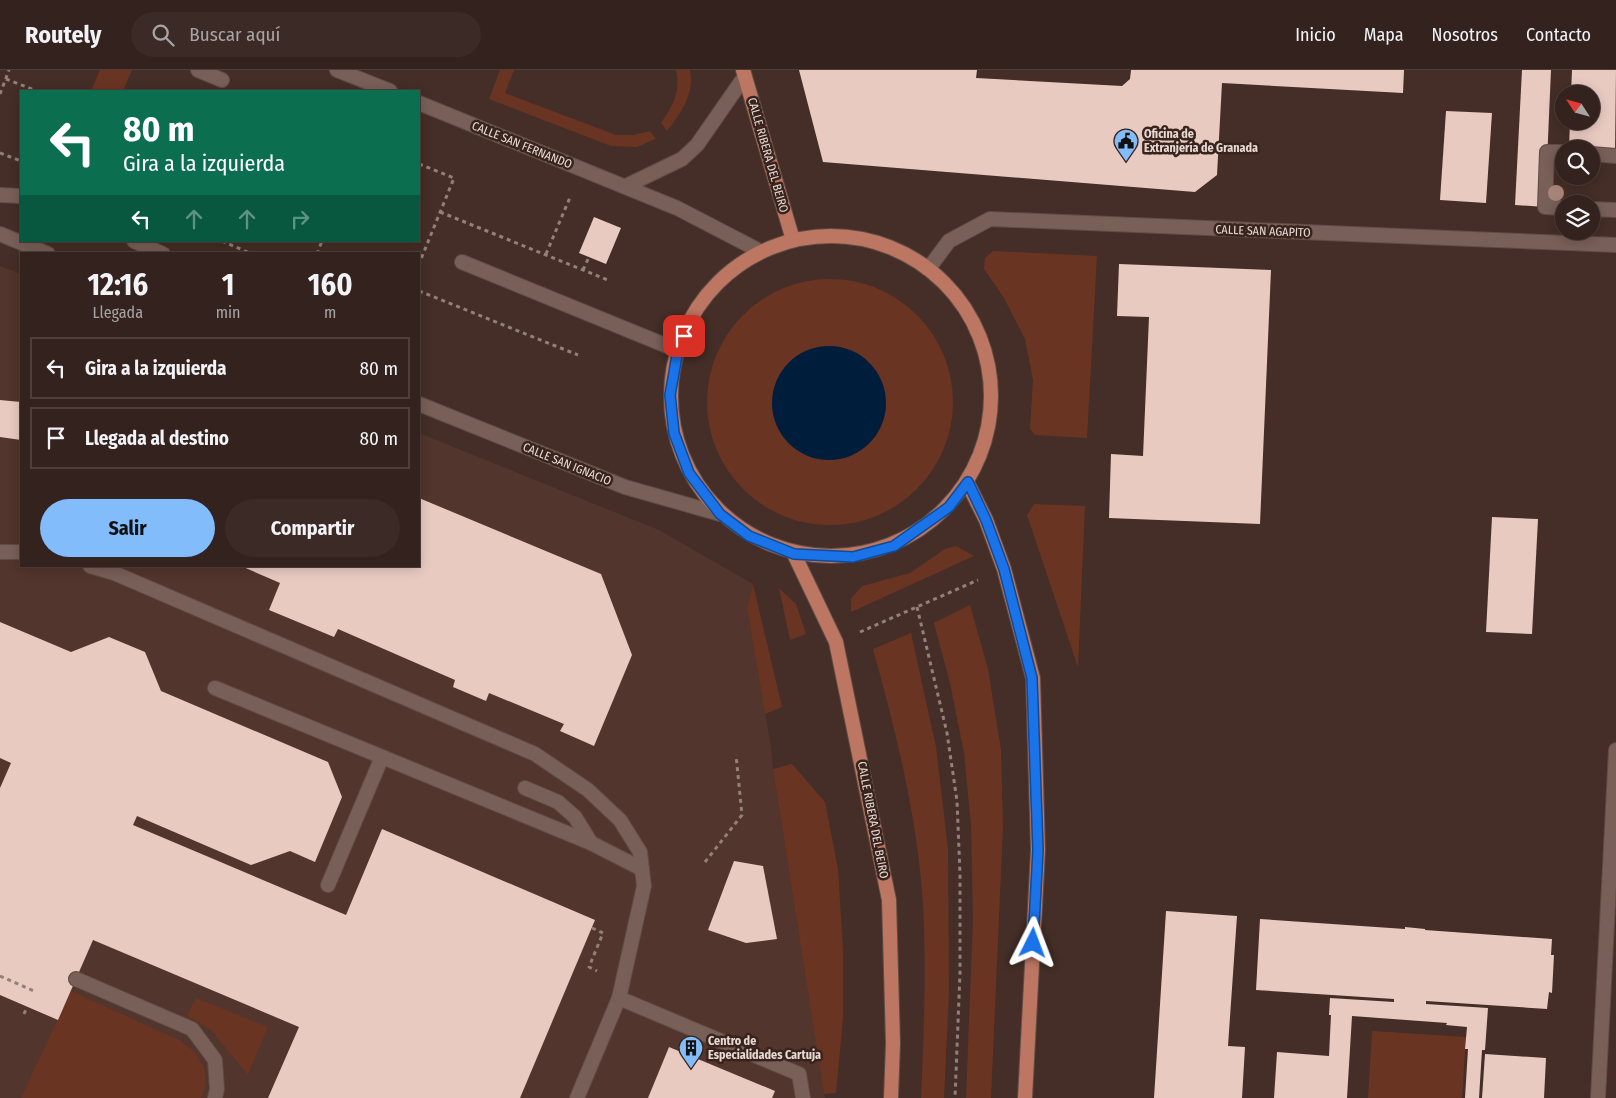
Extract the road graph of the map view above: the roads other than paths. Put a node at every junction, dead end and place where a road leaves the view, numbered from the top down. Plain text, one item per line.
1 (198, 70) edge
2 (337, 70) edge
3 (744, 73) edge
4 (222, 80) dead end
5 (387, 90) edge
6 (420, 103) edge
7 (1555, 152) edge
8 (1600, 155) edge
9 (1616, 156) edge
10 (626, 186) junction
11 (0, 195) edge
12 (20, 196) edge
13 (1555, 208) edge
14 (1600, 209) edge
15 (1616, 210) edge
16 (0, 234) edge
17 (793, 240) junction
18 (136, 242) edge
19 (1616, 245) edge
20 (756, 250) junction
21 (43, 252) edge
22 (159, 252) edge
23 (462, 262) dead end
24 (929, 268) junction
25 (678, 350) junction
26 (420, 404) edge
27 (968, 482) junction
28 (720, 514) junction
29 (0, 552) edge
30 (20, 552) edge
31 (794, 554) junction
32 (93, 567) edge
33 (215, 688) dead end
34 (1616, 750) edge
35 (382, 757) junction
36 (525, 788) dead end
37 (591, 843) junction
38 (642, 869) junction
39 (328, 885) dead end
40 (76, 979) dead end
41 (620, 998) junction
42 (215, 1098) edge
43 (577, 1098) edge
44 (802, 1098) edge
45 (891, 1098) edge
46 (1025, 1098) edge
47 (1598, 1098) edge

1 - 4 street
2 - 5 street
3 - 10 street
3 - 17 main road, CALLE RIBERA DEL BEIRO
6 - 10 street, CALLE SAN FERNANDO
7 - 13 street
8 - 9 street
10 - 20 street, CALLE SAN FERNANDO
11 - 12 street
14 - 15 street
16 - 21 street
17 - 20 main road
17 - 24 main road
18 - 22 street
19 - 24 street, CALLE SAN AGAPITO
20 - 25 main road
23 - 25 street
24 - 27 main road
25 - 28 main road
26 - 28 street, CALLE SAN IGNACIO
27 - 31 main road
27 - 46 main road
28 - 31 main road
29 - 30 street
31 - 45 main road, CALLE RIBERA DEL BEIRO
32 - 38 street
33 - 35 street
34 - 47 street
35 - 37 street
35 - 39 street
36 - 37 street
37 - 38 street
38 - 41 street
40 - 42 street
41 - 43 street
41 - 44 street

